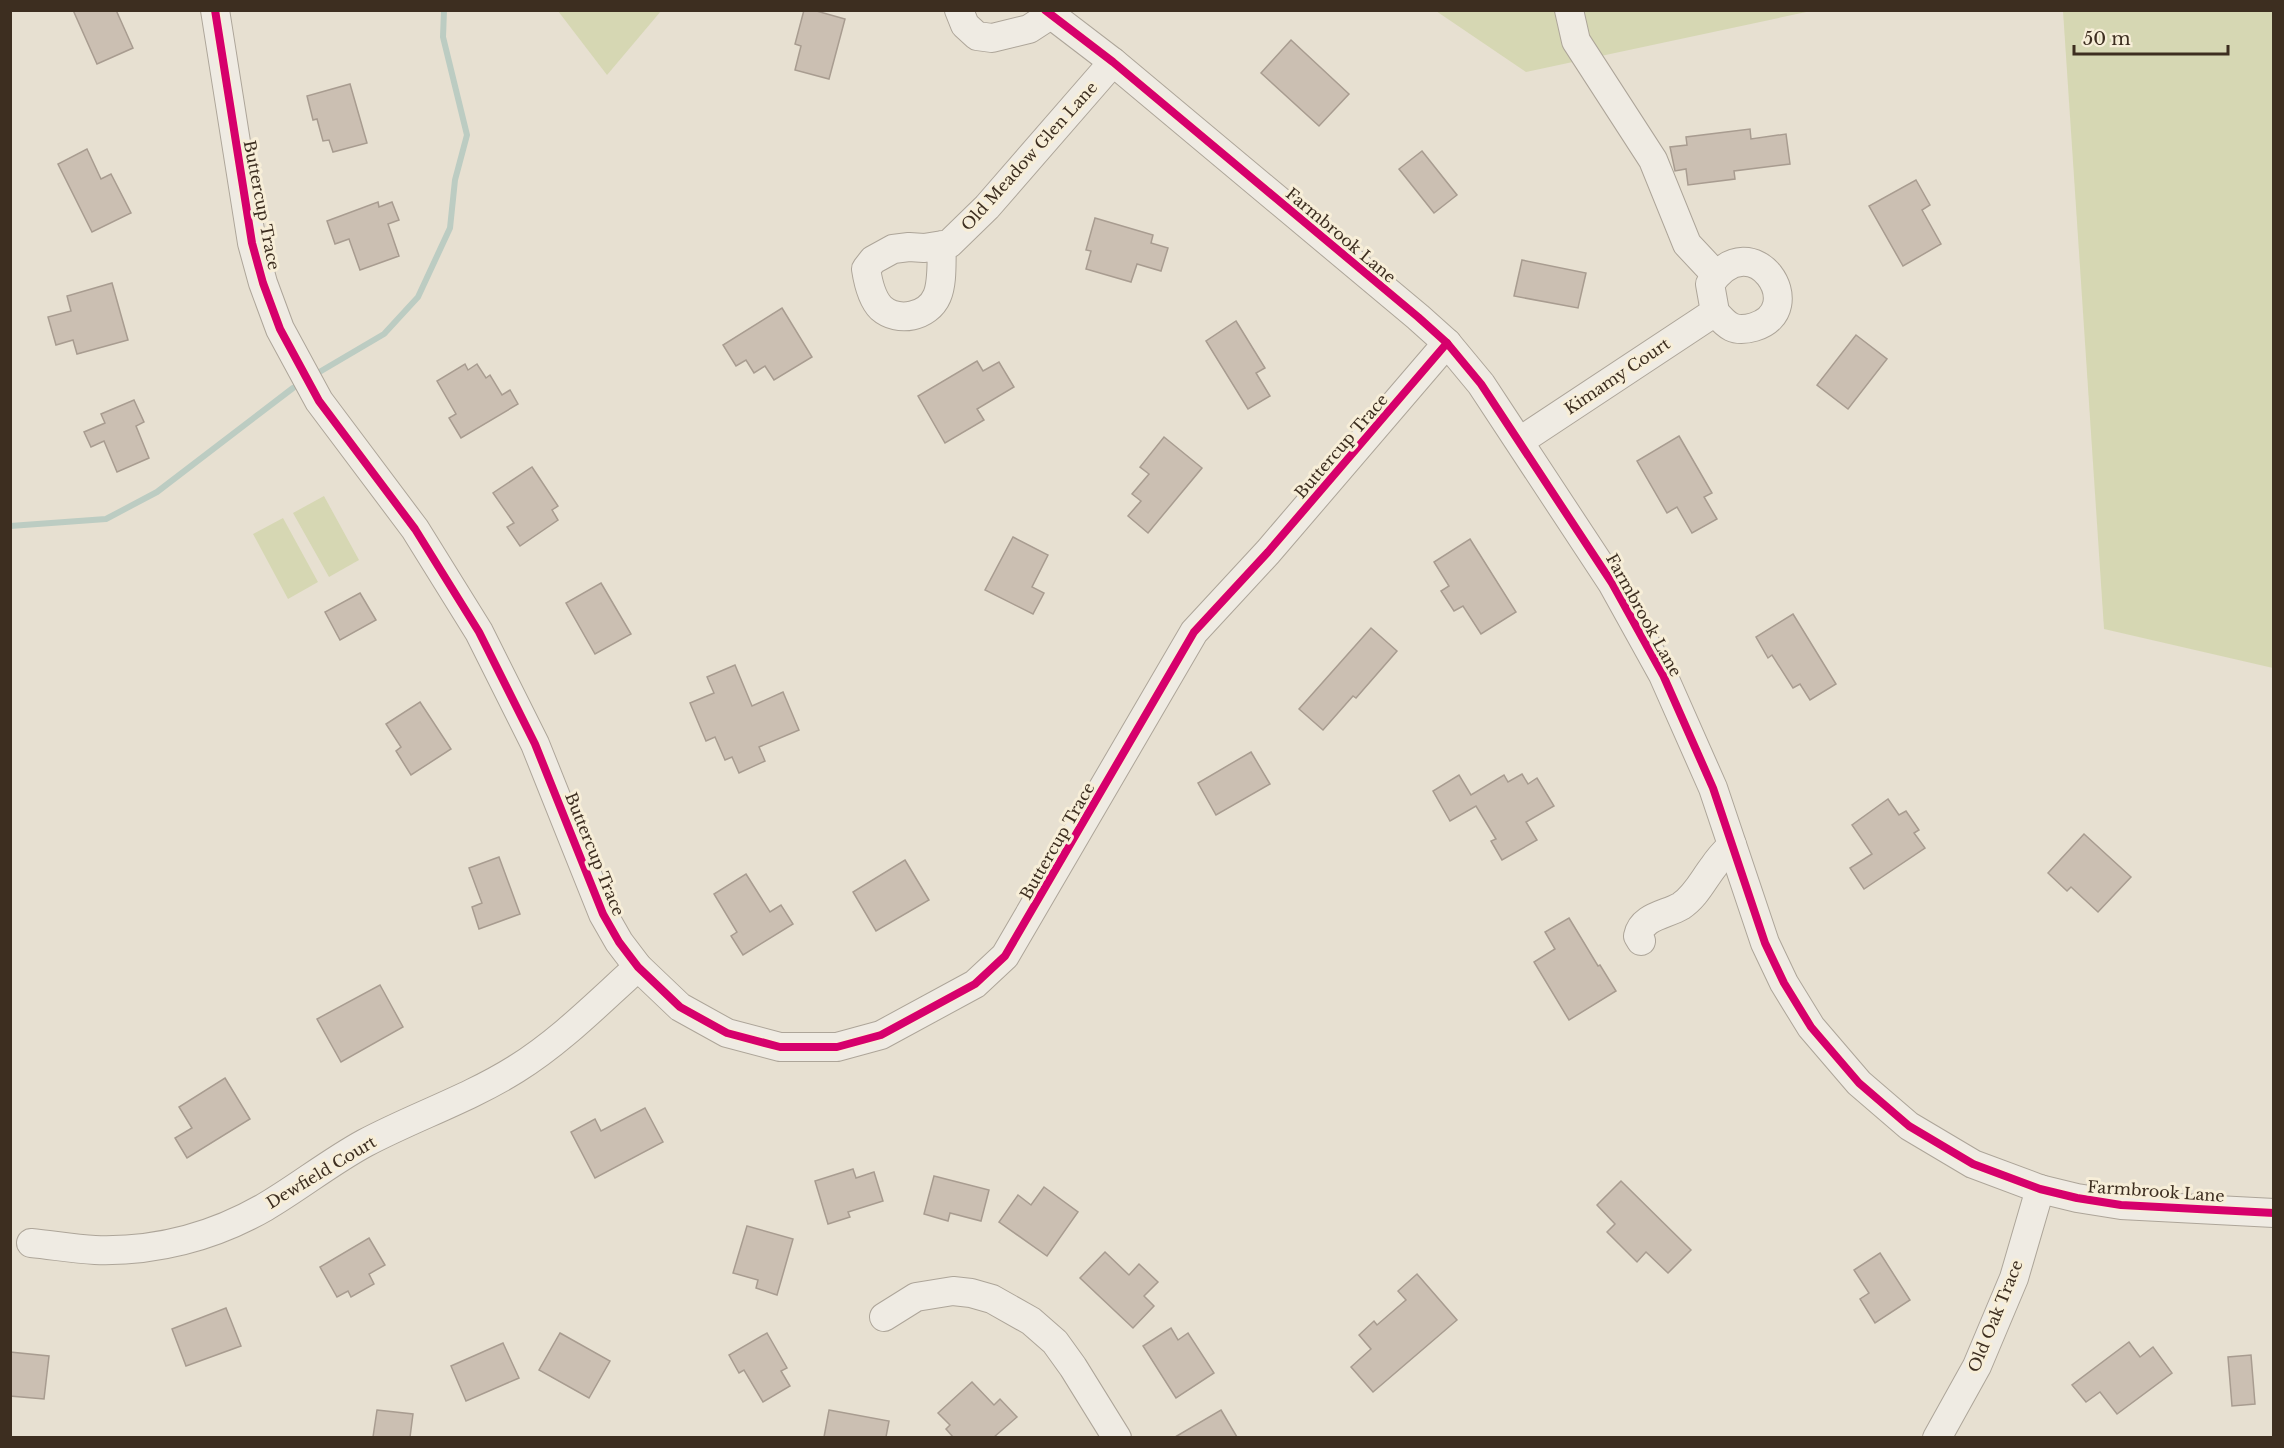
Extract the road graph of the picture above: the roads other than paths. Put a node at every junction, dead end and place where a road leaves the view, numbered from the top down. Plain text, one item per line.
1 (214, 10) edge
2 (959, 10) edge
3 (1569, 10) edge
4 (1047, 13) edge
5 (1113, 62) junction
6 (942, 245) dead end
7 (1716, 275) junction
8 (1715, 312) junction
9 (1447, 344) junction
10 (1520, 441) junction
11 (1732, 844) junction
12 (1641, 941) dead end
13 (638, 967) junction
14 (2040, 1189) junction
15 (2274, 1212) edge
16 (31, 1243) dead end
17 (884, 1317) dead end
18 (1117, 1437) edge
19 (1937, 1437) edge

1 - 13 street, Buttercup Trace
2 - 4 street, Farmbrook Lane
3 - 7 street
4 - 5 street, Farmbrook Lane
5 - 6 street, Old Meadow Glen Lane
5 - 9 street, Farmbrook Lane
7 - 8 street
7 - 8 street
8 - 10 street, Kimamy Court
9 - 10 street, Farmbrook Lane
9 - 13 street, Buttercup Trace
10 - 11 street, Farmbrook Lane
11 - 12 street
11 - 14 street, Farmbrook Lane
13 - 16 street, Dewfield Court
14 - 15 street, Farmbrook Lane
14 - 19 street, Old Oak Trace
17 - 18 street

